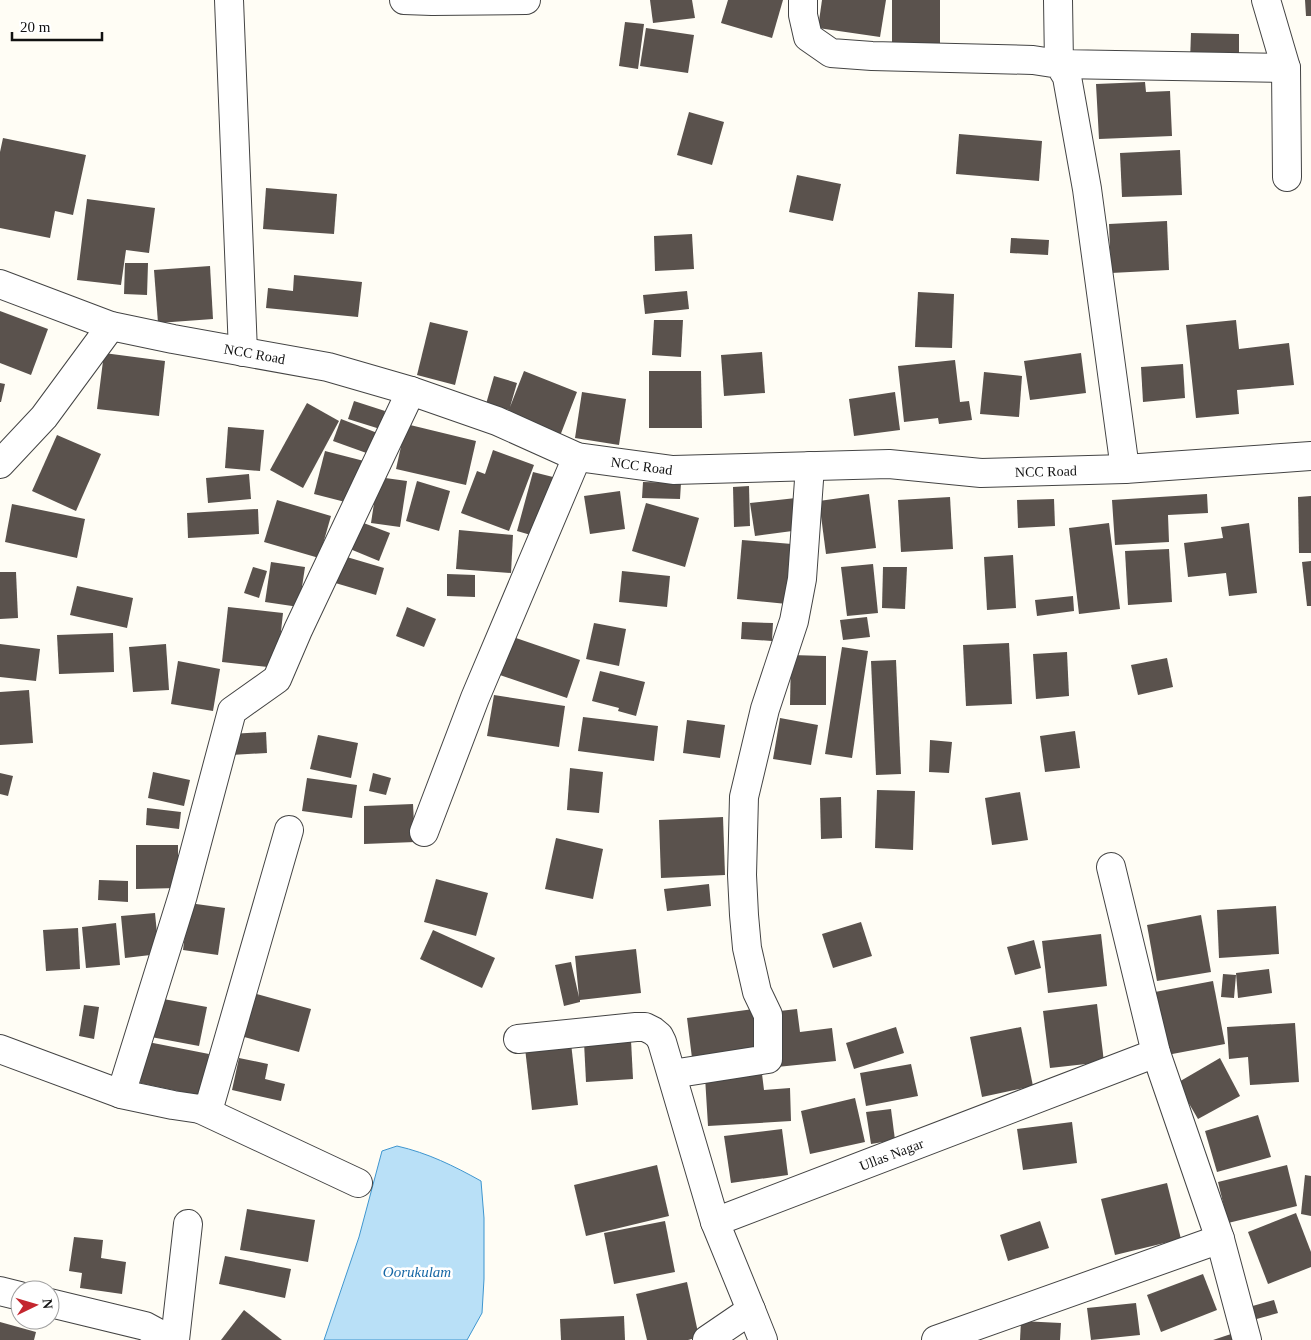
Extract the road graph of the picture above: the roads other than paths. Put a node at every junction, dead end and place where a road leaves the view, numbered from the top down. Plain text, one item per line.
1 (228, 0) edge
2 (404, 0) edge
3 (526, 0) edge
4 (803, 0) edge
5 (1058, 0) edge
6 (1266, 0) edge
7 (1059, 64) junction
8 (1286, 68) junction
9 (1287, 177) dead end
10 (0, 284) edge
11 (111, 326) junction
12 (243, 352) junction
13 (411, 391) junction
14 (1311, 456) edge
15 (577, 457) junction
16 (0, 464) edge
17 (810, 466) junction
18 (1125, 469) junction
19 (289, 830) dead end
20 (424, 832) dead end
21 (1111, 867) dead end
22 (518, 1038) dead end
23 (0, 1049) edge
24 (1156, 1053) junction
25 (672, 1074) junction
26 (121, 1094) junction
27 (200, 1108) junction
28 (358, 1183) dead end
29 (715, 1222) junction
30 (188, 1224) dead end
31 (1220, 1239) junction
32 (60, 1305) edge
33 (751, 1310) junction
34 (173, 1340) edge
35 (707, 1340) edge
36 (762, 1340) edge
37 (936, 1340) edge
38 (1247, 1340) edge

1 - 12 street
2 - 3 street
4 - 7 street
5 - 7 street
6 - 8 street
7 - 8 street
7 - 18 street
8 - 9 street
10 - 11 street, NCC Road
11 - 12 street, NCC Road
11 - 16 street
12 - 13 street, NCC Road
13 - 15 street, NCC Road
13 - 26 street
14 - 18 street, NCC Road
15 - 17 street, NCC Road
15 - 20 street
17 - 18 street, NCC Road
17 - 25 street
19 - 27 street
21 - 24 street
22 - 25 street
23 - 26 street
24 - 29 street, Ullas Nagar
24 - 31 street
25 - 29 street
26 - 27 street
27 - 28 street
29 - 33 street
30 - 34 street
31 - 37 street
31 - 38 street
32 - 34 street
33 - 35 street
33 - 36 street

